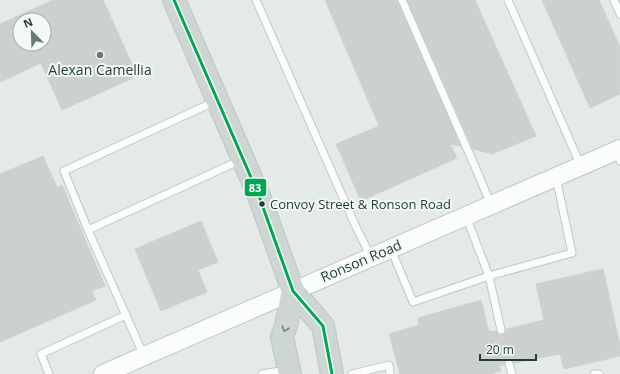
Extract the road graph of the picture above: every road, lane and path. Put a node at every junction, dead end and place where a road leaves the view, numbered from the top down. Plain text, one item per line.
1 (174, 0) edge
2 (256, 0) edge
3 (402, 0) edge
4 (508, 0) edge
5 (614, 0) edge
6 (620, 14) edge
7 (218, 100) junction
8 (619, 153) edge
9 (244, 159) junction
10 (581, 166) junction
11 (556, 177) junction
12 (491, 205) junction
13 (466, 216) junction
14 (88, 230) junction
15 (391, 248) junction
16 (371, 257) junction
17 (489, 276) junction
18 (293, 291) junction
19 (126, 315) junction
20 (501, 330) dead end
21 (144, 356) junction
22 (509, 364) dead end
23 (289, 372) edge
24 (107, 373) edge
25 (49, 374) edge
26 (262, 374) edge
27 (332, 374) edge
28 (352, 374) edge
29 (390, 374) edge
30 (512, 374) edge
31 (594, 374) edge
32 (599, 374) edge

1 - 7 main road
2 - 16 lane
3 - 12 lane
4 - 10 lane
5 - 6 lane
7 - 9 main road
7 - 14 lane
8 - 10 street, Ronson Road
9 - 14 lane
9 - 18 main road
10 - 11 street, Ronson Road
11 - 12 street, Ronson Road
11 - 17 lane
12 - 13 street, Ronson Road
13 - 15 street, Ronson Road
13 - 17 lane
14 - 19 lane
15 - 16 street, Ronson Road
15 - 17 lane
16 - 18 street, Ronson Road
17 - 20 lane
18 - 21 street, Ronson Road
18 -> 23 main road
18 - 27 main road
19 - 21 lane
19 - 25 lane
21 - 24 street, Ronson Road
22 - 30 lane
23 - 26 lane
28 - 29 lane
31 - 32 lane

